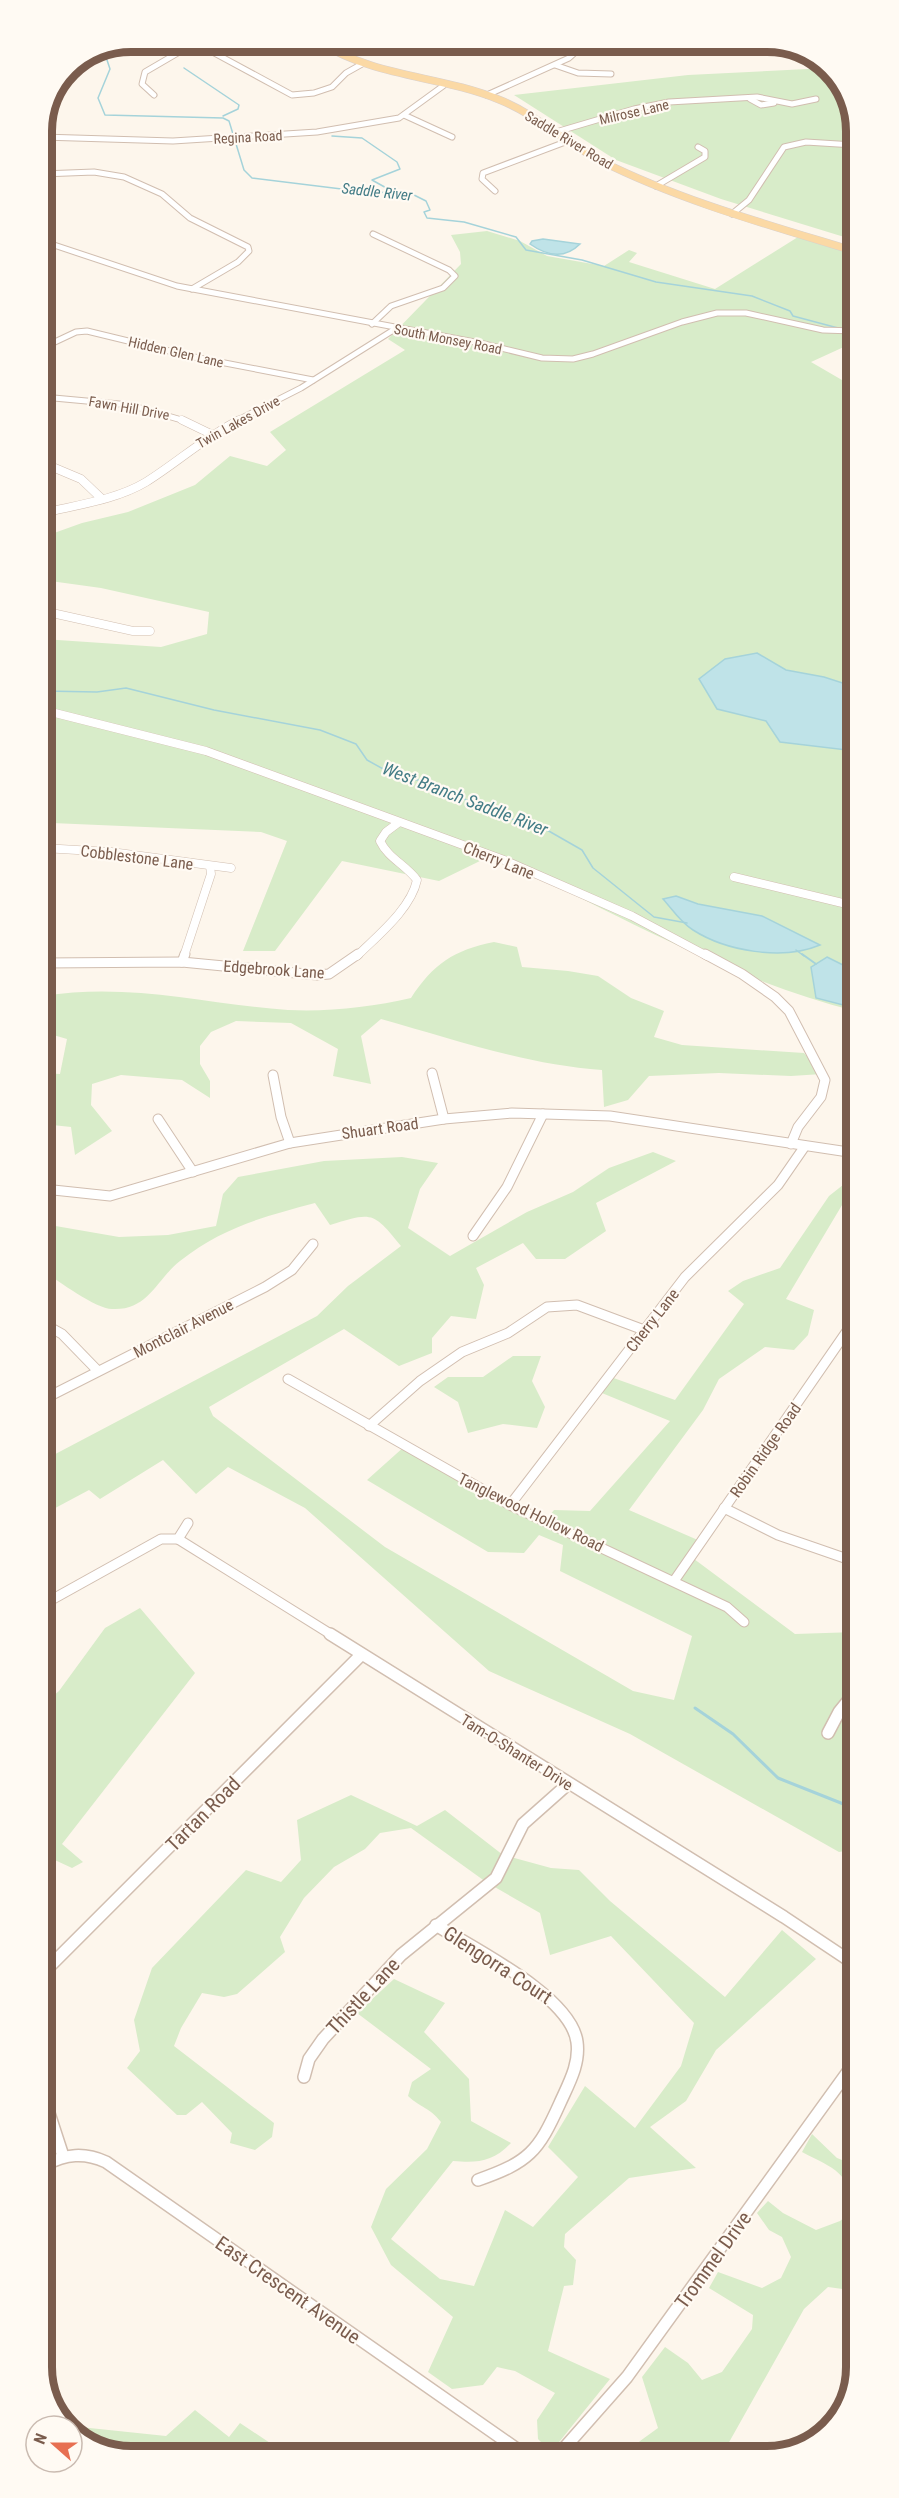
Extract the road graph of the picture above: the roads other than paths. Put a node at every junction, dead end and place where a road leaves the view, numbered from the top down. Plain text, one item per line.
1 (179, 52) edge
2 (211, 52) edge
3 (335, 52) edge
4 (576, 53) edge
5 (362, 64) junction
6 (555, 65) junction
7 (611, 74) dead end
8 (443, 86) junction
9 (154, 95) dead end
10 (487, 95) junction
11 (816, 99) dead end
12 (404, 115) junction
13 (556, 132) junction
14 (53, 137) edge
15 (452, 137) dead end
16 (568, 141) junction
17 (846, 144) edge
18 (698, 147) dead end
19 (53, 174) edge
20 (656, 186) junction
21 (495, 191) dead end
22 (732, 214) junction
23 (374, 234) dead end
24 (53, 245) edge
25 (846, 249) edge
26 (192, 289) junction
27 (372, 324) junction
28 (395, 329) junction
29 (846, 331) edge
30 (53, 343) edge
31 (313, 380) junction
32 (53, 398) edge
33 (211, 434) junction
34 (53, 467) edge
35 (102, 499) junction
36 (53, 511) edge
37 (53, 613) edge
38 (150, 631) dead end
39 (53, 712) edge
40 (398, 823) junction
41 (53, 849) edge
42 (210, 866) junction
43 (231, 868) dead end
44 (734, 877) dead end
45 (846, 904) edge
46 (182, 962) junction
47 (53, 963) edge
48 (432, 1072) dead end
49 (273, 1075) dead end
50 (543, 1114) junction
51 (158, 1119) dead end
52 (444, 1119) junction
53 (290, 1143) junction
54 (791, 1144) junction
55 (805, 1146) junction
56 (846, 1152) edge
57 (193, 1172) junction
58 (53, 1190) edge
59 (473, 1236) dead end
60 (313, 1244) dead end
61 (52, 1329) edge
62 (644, 1330) junction
63 (846, 1332) edge
64 (98, 1371) junction
65 (288, 1379) dead end
66 (52, 1395) edge
67 (369, 1426) junction
68 (510, 1505) junction
69 (724, 1508) junction
70 (188, 1523) dead end
71 (178, 1539) junction
72 (846, 1559) edge
73 (674, 1581) junction
74 (52, 1599) edge
75 (744, 1622) dead end
76 (361, 1655) junction
77 (846, 1703) edge
78 (828, 1733) dead end
79 (568, 1784) junction
80 (436, 1925) junction
81 (846, 1958) edge
82 (52, 1964) edge
83 (846, 2073) edge
84 (304, 2077) dead end
85 (52, 2120) edge
86 (63, 2156) junction
87 (52, 2161) edge
88 (478, 2180) dead end
89 (512, 2446) edge
90 (567, 2446) edge

1 - 9 street
2 - 5 street
3 - 5 main road, Saddle River Road
4 - 6 street
5 - 8 main road, Saddle River Road
6 - 7 street
6 - 10 street
8 - 10 main road, Saddle River Road
8 - 12 street, Regina Road
10 - 13 main road, Saddle River Road
11 - 13 street, Milrose Lane
12 - 14 street, Regina Road
12 - 15 street
13 - 16 main road, Saddle River Road
16 - 20 main road, Saddle River Road
16 - 21 street
17 - 22 street
18 - 20 street
19 - 26 street
20 - 22 main road, Saddle River Road
22 - 25 main road, Saddle River Road
23 - 27 street
24 - 26 street, South Monsey Road
26 - 27 street, South Monsey Road
27 - 28 street, South Monsey Road
28 - 29 street, South Monsey Road
28 - 31 street, Twin Lakes Drive
30 - 31 street, Hidden Glen Lane
31 - 33 street, Twin Lakes Drive
32 - 33 street, Fawn Hill Drive
33 - 35 street, Twin Lakes Drive
34 - 35 street
35 - 36 street, Twin Lakes Drive
37 - 38 street
39 - 40 street, Cherry Lane
40 - 46 street, Edgebrook Lane
40 - 54 street, Cherry Lane
41 - 42 street, Cobblestone Lane
42 - 43 street, Cobblestone Lane
42 - 46 street
44 - 45 street
46 - 47 street, Edgebrook Lane
48 - 52 street
49 - 53 street
50 - 52 street, Shuart Road
50 - 54 street, Shuart Road
50 - 59 street
51 - 57 street
52 - 53 street, Shuart Road
53 - 57 street, Shuart Road
54 - 55 street, Shuart Road
55 - 56 street, Shuart Road
55 - 62 street, Cherry Lane
57 - 58 street, Shuart Road
60 - 64 street, Montclair Avenue
61 - 64 street
62 - 67 street
62 - 68 street, Cherry Lane
63 - 69 street, Robin Ridge Road
64 - 66 street, Montclair Avenue
65 - 67 street, Tanglewood Hollow Road
67 - 68 street, Tanglewood Hollow Road
68 - 73 street, Tanglewood Hollow Road
69 - 72 street
69 - 73 street, Robin Ridge Road
70 - 71 street
71 - 74 street
71 - 76 street, Tam-O-Shanter Drive
73 - 75 street, Tanglewood Hollow Road
76 - 79 street, Tam-O-Shanter Drive
76 - 82 street, Tartan Road
77 - 78 street
79 - 80 street, Glengorra Court
79 - 81 street, Tam-O-Shanter Drive
80 - 84 street, Thistle Lane
80 - 88 street, Glengorra Court
83 - 90 street, Trommel Drive
85 - 86 street
86 - 87 street, East Crescent Avenue
86 - 89 street, East Crescent Avenue

